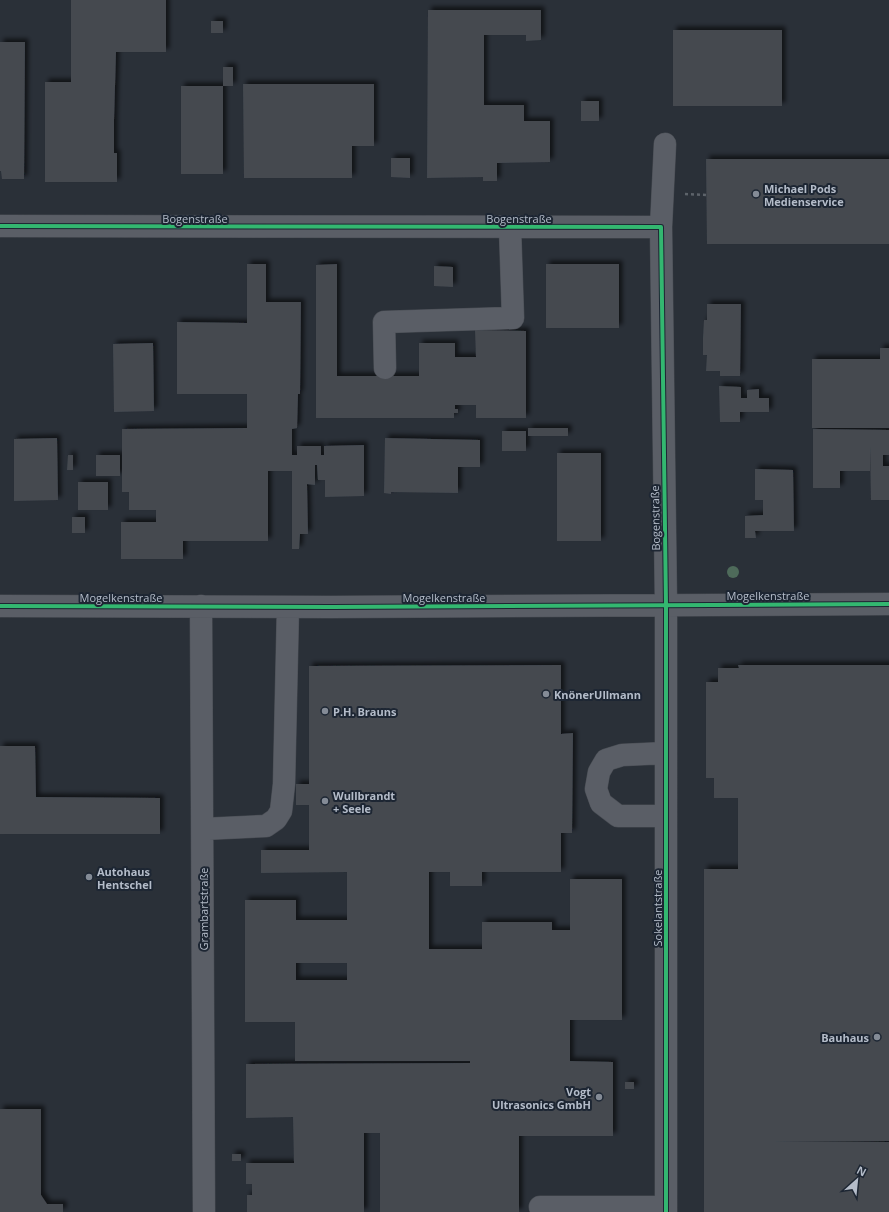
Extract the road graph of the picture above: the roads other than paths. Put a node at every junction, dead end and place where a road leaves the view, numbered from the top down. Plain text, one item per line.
1 (665, 144) dead end
2 (0, 226) edge
3 (661, 227) junction
4 (510, 228) junction
5 (385, 368) dead end
6 (889, 604) edge
7 (666, 605) junction
8 (0, 606) edge
9 (201, 606) junction
10 (288, 607) junction
11 (666, 753) junction
12 (666, 816) junction
13 (203, 829) junction
14 (540, 1207) dead end
15 (666, 1210) edge
16 (204, 1212) edge

1 - 3 street, Bogenstraße
2 - 4 street, Bogenstraße
3 - 4 street, Bogenstraße
3 - 7 street, Bogenstraße
4 - 5 street
6 - 7 street, Mogelkenstraße
7 - 10 street, Mogelkenstraße
7 - 11 street, Sokelantstraße
8 - 9 street, Mogelkenstraße
9 - 10 street, Mogelkenstraße
9 - 13 street, Grambartstraße
10 - 13 street
11 - 12 street, Sokelantstraße
11 - 12 street
12 - 15 street, Sokelantstraße
13 - 16 street, Grambartstraße
14 - 15 street

